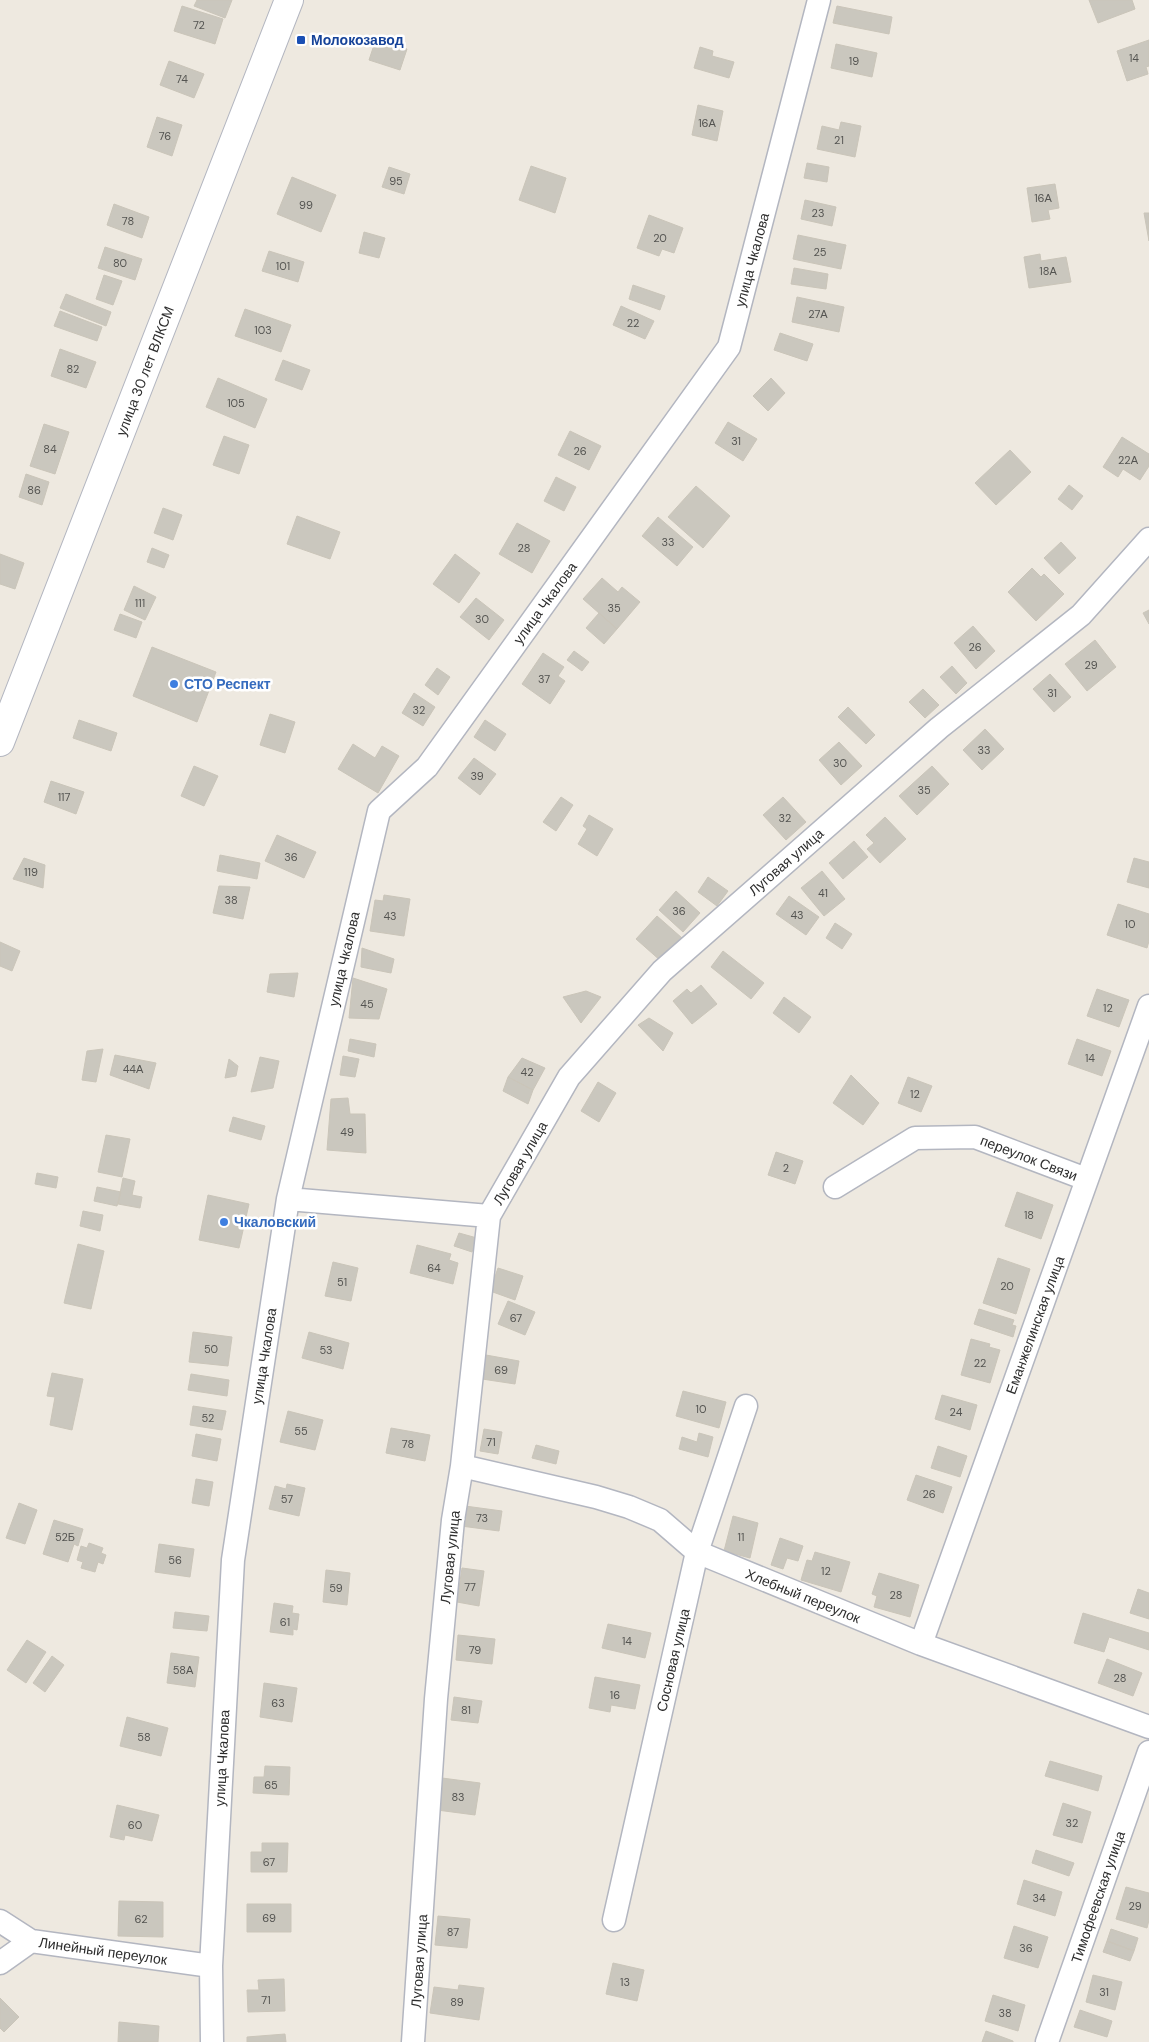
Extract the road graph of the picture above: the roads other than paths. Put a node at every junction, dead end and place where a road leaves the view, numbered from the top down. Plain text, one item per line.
1 (289, 0) edge
2 (819, 0) edge
3 (1149, 539) edge
4 (8, 699) edge
5 (0, 742) edge
6 (1149, 1006) edge
7 (1086, 1179) junction
8 (835, 1187) dead end
9 (288, 1199) junction
10 (489, 1216) junction
11 (746, 1406) dead end
12 (462, 1466) junction
13 (697, 1552) junction
14 (921, 1644) junction
15 (1149, 1727) edge
16 (1149, 1752) edge
17 (614, 1920) dead end
18 (0, 1921) edge
19 (31, 1940) junction
20 (0, 1963) edge
21 (211, 1966) junction
22 (212, 2042) edge
23 (414, 2042) edge
24 (1047, 2042) edge

1 - 4 main road, улица 30 лет ВЛКСМ
2 - 9 street, улица Чкалова
3 - 10 street, Луговая улица
4 - 5 main road, улица 30 лет ВЛКСМ
6 - 7 street, Еманжелинская улица
7 - 8 street, переулок Связи
7 - 14 street, Еманжелинская улица
9 - 10 street
9 - 21 street, улица Чкалова
10 - 12 street, Луговая улица
11 - 13 street, Сосновая улица
12 - 13 street, Хлебный переулок
12 - 23 street, Луговая улица
13 - 14 street, Хлебный переулок
13 - 17 street, Сосновая улица
14 - 15 street, Хлебный переулок
16 - 24 street, Тимофеевская улица
18 - 19 street, Линейный переулок
19 - 20 street
19 - 21 street, Линейный переулок
21 - 22 street, улица Чкалова

